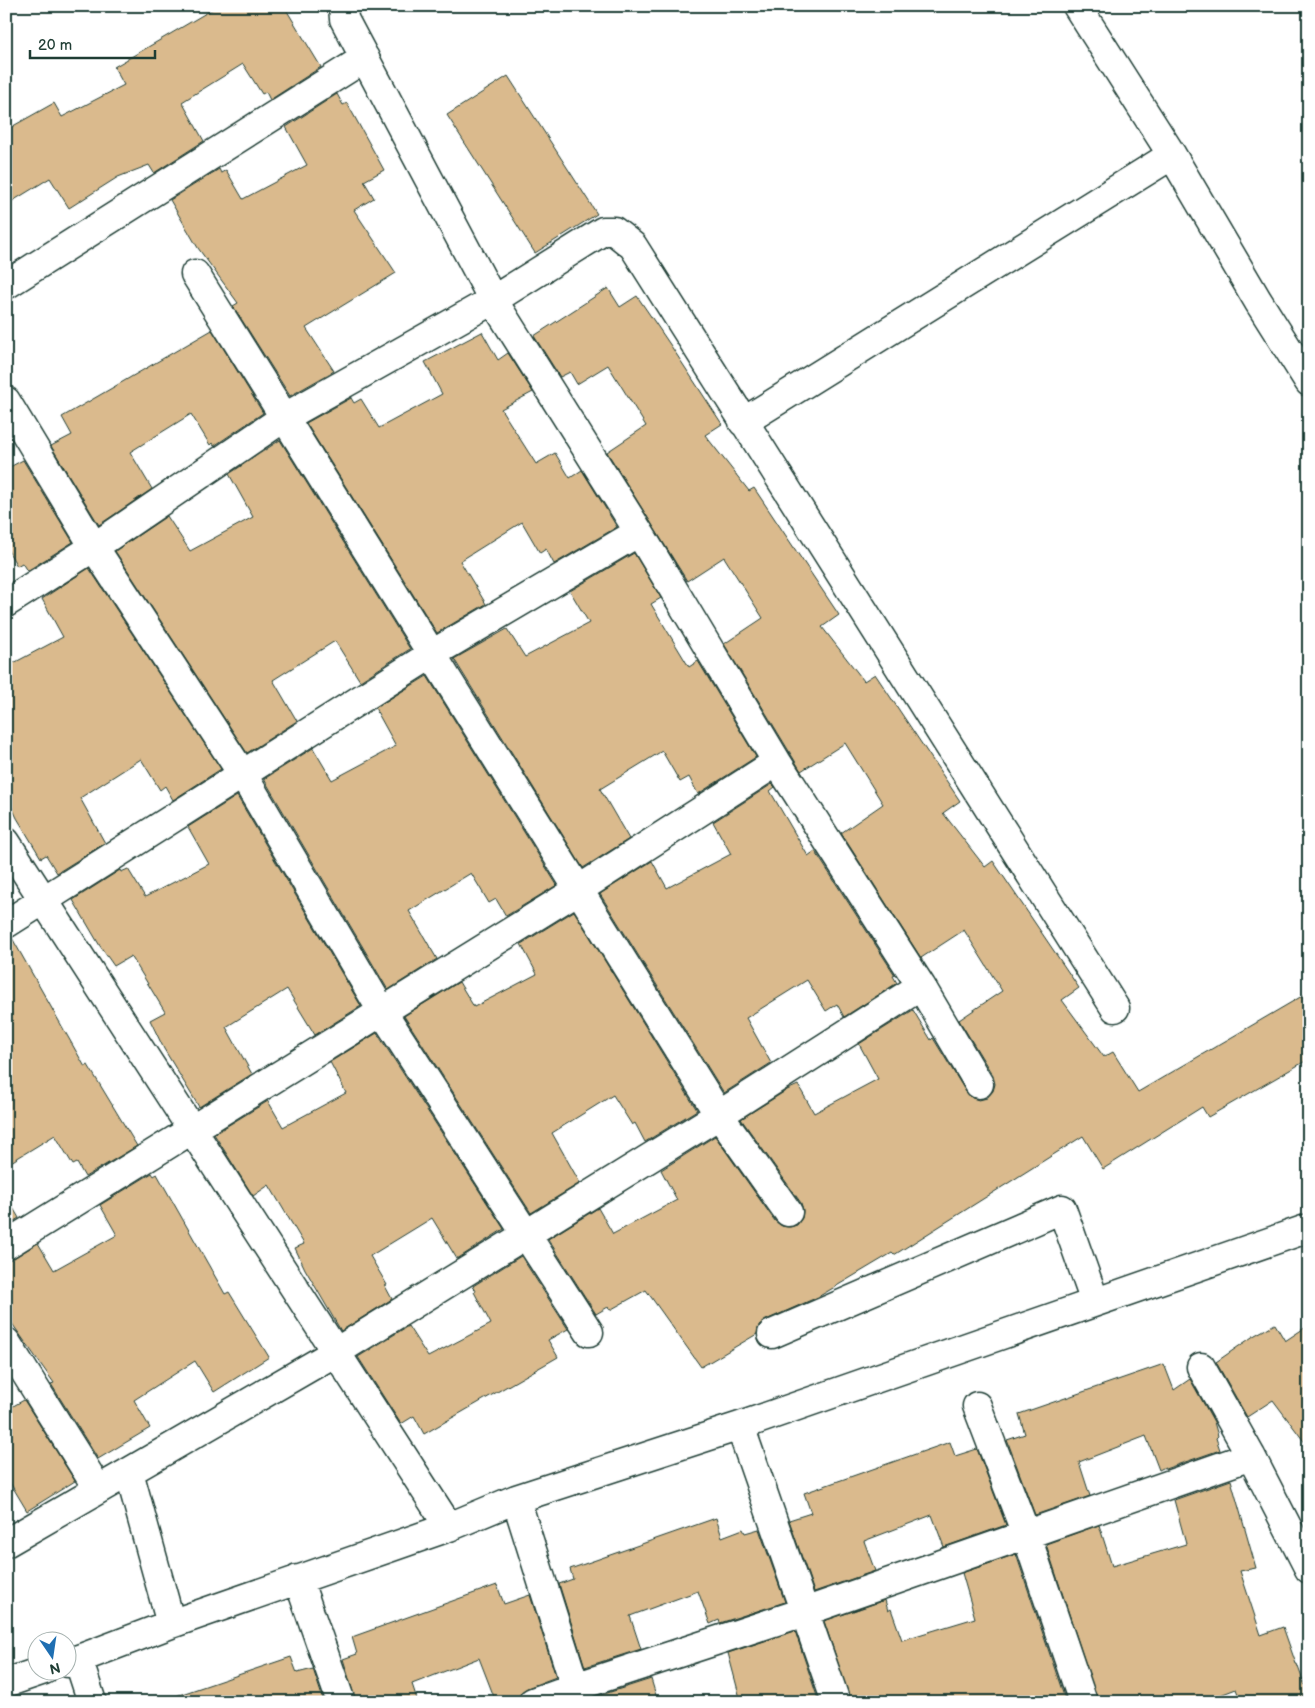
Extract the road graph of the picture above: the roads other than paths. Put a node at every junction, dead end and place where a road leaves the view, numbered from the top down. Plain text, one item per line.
1 (343, 6) edge
2 (1077, 6) edge
3 (365, 58) junction
4 (1172, 154) junction
5 (195, 274) dead end
6 (6, 285) edge
7 (493, 300) junction
8 (1309, 382) edge
9 (6, 401) edge
10 (285, 417) junction
11 (743, 422) junction
12 (639, 532) junction
13 (94, 547) junction
14 (6, 603) edge
15 (432, 654) junction
16 (777, 762) junction
17 (243, 775) junction
18 (6, 842) edge
19 (578, 890) junction
20 (44, 900) junction
21 (6, 924) edge
22 (921, 986) junction
23 (1115, 1008) dead end
24 (382, 1011) junction
25 (979, 1084) dead end
26 (719, 1115) junction
27 (193, 1130) junction
28 (788, 1212) dead end
29 (1309, 1228) edge
30 (525, 1233) junction
31 (6, 1245) edge
32 (1095, 1302) junction
33 (589, 1332) dead end
34 (772, 1334) dead end
35 (6, 1342) edge
36 (336, 1352) junction
37 (1201, 1367) dead end
38 (977, 1406) dead end
39 (740, 1426) junction
40 (1250, 1456) junction
41 (129, 1472) junction
42 (98, 1489) junction
43 (516, 1500) junction
44 (449, 1527) junction
45 (1026, 1534) junction
46 (6, 1543) edge
47 (1309, 1569) edge
48 (298, 1580) junction
49 (804, 1612) junction
50 (171, 1624) junction
51 (78, 1659) edge
52 (78, 1672) edge
53 (28, 1675) edge
54 (6, 1683) edge
55 (577, 1694) edge
56 (92, 1702) edge
57 (341, 1702) edge
58 (533, 1702) edge
59 (836, 1702) edge
60 (1083, 1702) edge

1 - 3 street
2 - 4 street
3 - 6 street
3 - 7 street
4 - 8 street
4 - 11 street
5 - 10 street
7 - 10 street
7 - 11 street
7 - 12 street
9 - 13 street
10 - 13 street
10 - 15 street
11 - 23 street
12 - 15 street
12 - 16 street
13 - 14 street
13 - 17 street
15 - 17 street
15 - 19 street
16 - 19 street
16 - 22 street
17 - 20 street
17 - 24 street
18 - 20 street
19 - 24 street
19 - 26 street
20 - 21 street
20 - 27 street
22 - 25 street
22 - 26 street
24 - 27 street
24 - 30 street
26 - 28 street
26 - 30 street
27 - 31 street
27 - 36 street
29 - 32 street
30 - 33 street
30 - 36 street
32 - 34 street
32 - 39 street
35 - 42 street
36 - 41 street
36 - 44 street
37 - 40 street
38 - 45 street
39 - 43 street
39 - 49 street
40 - 45 street
40 - 47 street
41 - 42 street
41 - 50 street
42 - 46 street
43 - 44 street
43 - 55 street
44 - 48 street
45 - 49 street
45 - 60 street
48 - 50 street
48 - 57 street
49 - 55 street
49 - 59 street
50 - 51 street
52 - 56 street
53 - 54 street
55 - 58 street

